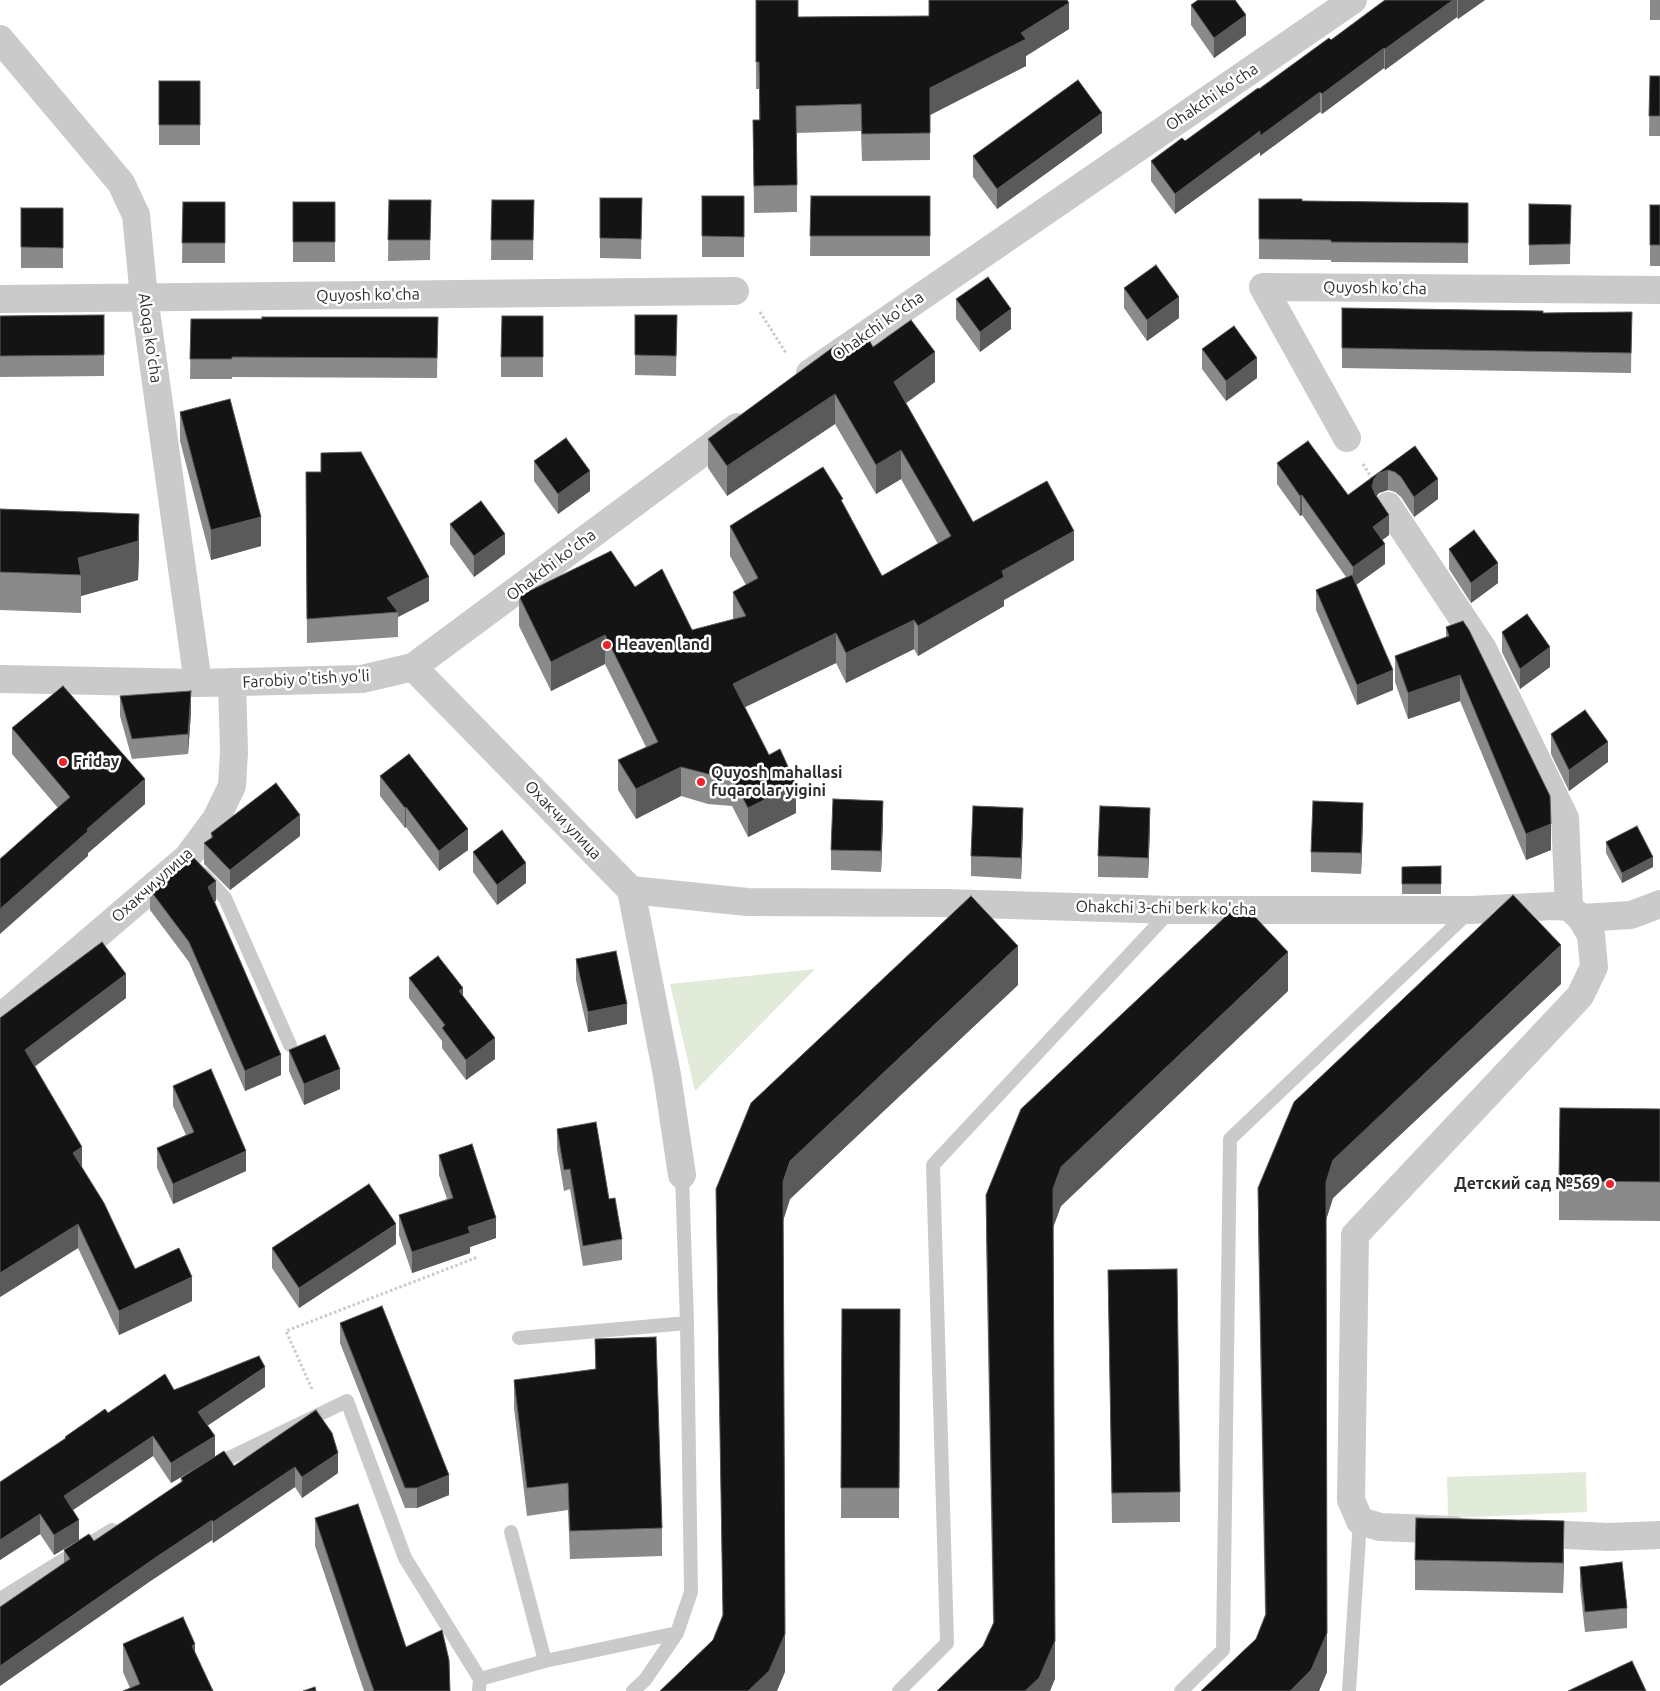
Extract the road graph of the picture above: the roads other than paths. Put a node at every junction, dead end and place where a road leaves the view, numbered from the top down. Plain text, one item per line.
1 (1353, 0) edge
2 (0, 39) edge
3 (1660, 290) edge
4 (735, 291) road end
5 (144, 298) junction
6 (0, 299) edge
7 (798, 382) edge
8 (755, 414) edge
9 (1347, 438) road end
10 (1388, 506) road end
11 (414, 667) junction
12 (0, 679) edge
13 (232, 682) junction
14 (198, 683) junction
15 (187, 858) junction
16 (631, 890) junction
17 (1660, 904) edge
18 (1172, 910) junction
19 (1471, 910) junction
20 (1575, 913) junction
21 (0, 1018) edge
22 (290, 1045) dead end
23 (682, 1175) joint
24 (687, 1323) junction
25 (519, 1338) dead end
26 (203, 1474) edge
27 (127, 1521) edge
28 (1360, 1521) junction
29 (511, 1532) dead end
30 (1660, 1535) edge
31 (0, 1599) edge
32 (677, 1633) junction
33 (545, 1661) junction
34 (480, 1685) edge
35 (633, 1691) edge
36 (899, 1691) edge
37 (1181, 1691) edge
38 (1349, 1691) edge

1 - 7 street, Ohakchi ko'cha
2 - 5 street, Aloqa ko'cha
3 - 9 street, Quyosh ko'cha
4 - 5 street, Quyosh ko'cha
5 - 6 street, Quyosh ko'cha
5 - 14 street, Aloqa ko'cha
8 - 11 street, Ohakchi ko'cha
10 - 20 street
11 - 13 street, Farobiy o'tish yo'li
11 - 16 street, Охакчи улица
12 - 14 street, Farobiy o'tish yo'li
13 - 14 street, Farobiy o'tish yo'li
13 - 15 street, Охакчи улица
15 - 21 street, Охакчи улица
15 - 22 lane
16 - 18 street, Ohakchi 3-chi berk ko'cha
16 - 23 street
17 - 20 street, Ohakchi 3-chi berk ko'cha
18 - 19 street, Ohakchi 3-chi berk ko'cha
18 - 36 lane
19 - 20 street, Ohakchi 3-chi berk ko'cha
19 - 37 lane
20 - 28 street
23 - 24 lane
24 - 25 lane
24 - 32 lane
26 - 34 lane
27 - 31 lane
28 - 30 street
28 - 38 lane
29 - 33 lane
32 - 33 lane
32 - 35 lane
33 - 34 lane

